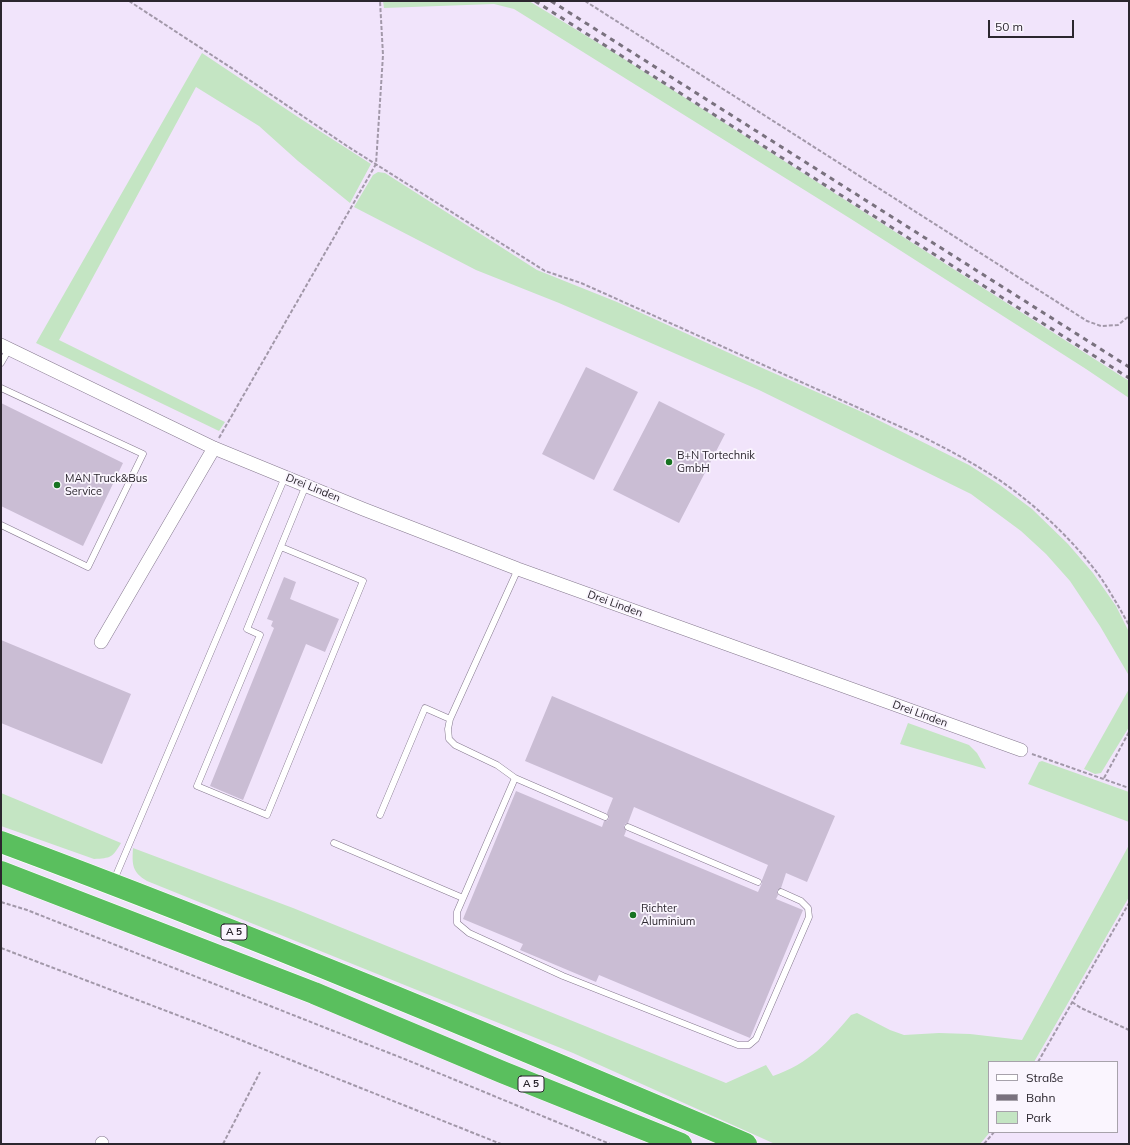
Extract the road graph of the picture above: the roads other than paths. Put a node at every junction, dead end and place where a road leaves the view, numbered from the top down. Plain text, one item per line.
1 (5, 347) edge
2 (1, 363) edge
3 (1, 388) edge
4 (214, 448) junction
5 (285, 477) junction
6 (306, 486) junction
7 (1, 525) edge
8 (282, 547) junction
9 (518, 569) junction
10 (101, 642) dead end
11 (450, 719) junction
12 (1021, 750) road end
13 (515, 778) junction
14 (380, 815) dead end
15 (605, 817) dead end
16 (628, 827) dead end
17 (1, 842) edge
18 (334, 843) dead end
19 (1, 872) edge
20 (758, 882) dead end
21 (112, 884) junction
22 (781, 892) dead end
23 (463, 898) junction
24 (681, 1144) edge
25 (746, 1144) edge

1 - 2 lane
1 - 4 street, Drei Linden
3 - 7 lane
4 - 5 street, Drei Linden
4 - 10 street
5 - 6 street, Drei Linden
5 - 21 lane
6 - 8 lane
6 - 9 street, Drei Linden
8 - 8 lane
9 - 11 lane
9 - 12 street, Drei Linden
11 - 13 lane
11 - 14 lane
13 - 15 lane
13 - 23 lane
16 - 20 lane
17 - 21 highway, A 5
18 - 23 lane
19 - 24 highway, A 5
21 - 25 highway, A 5
22 - 23 lane

